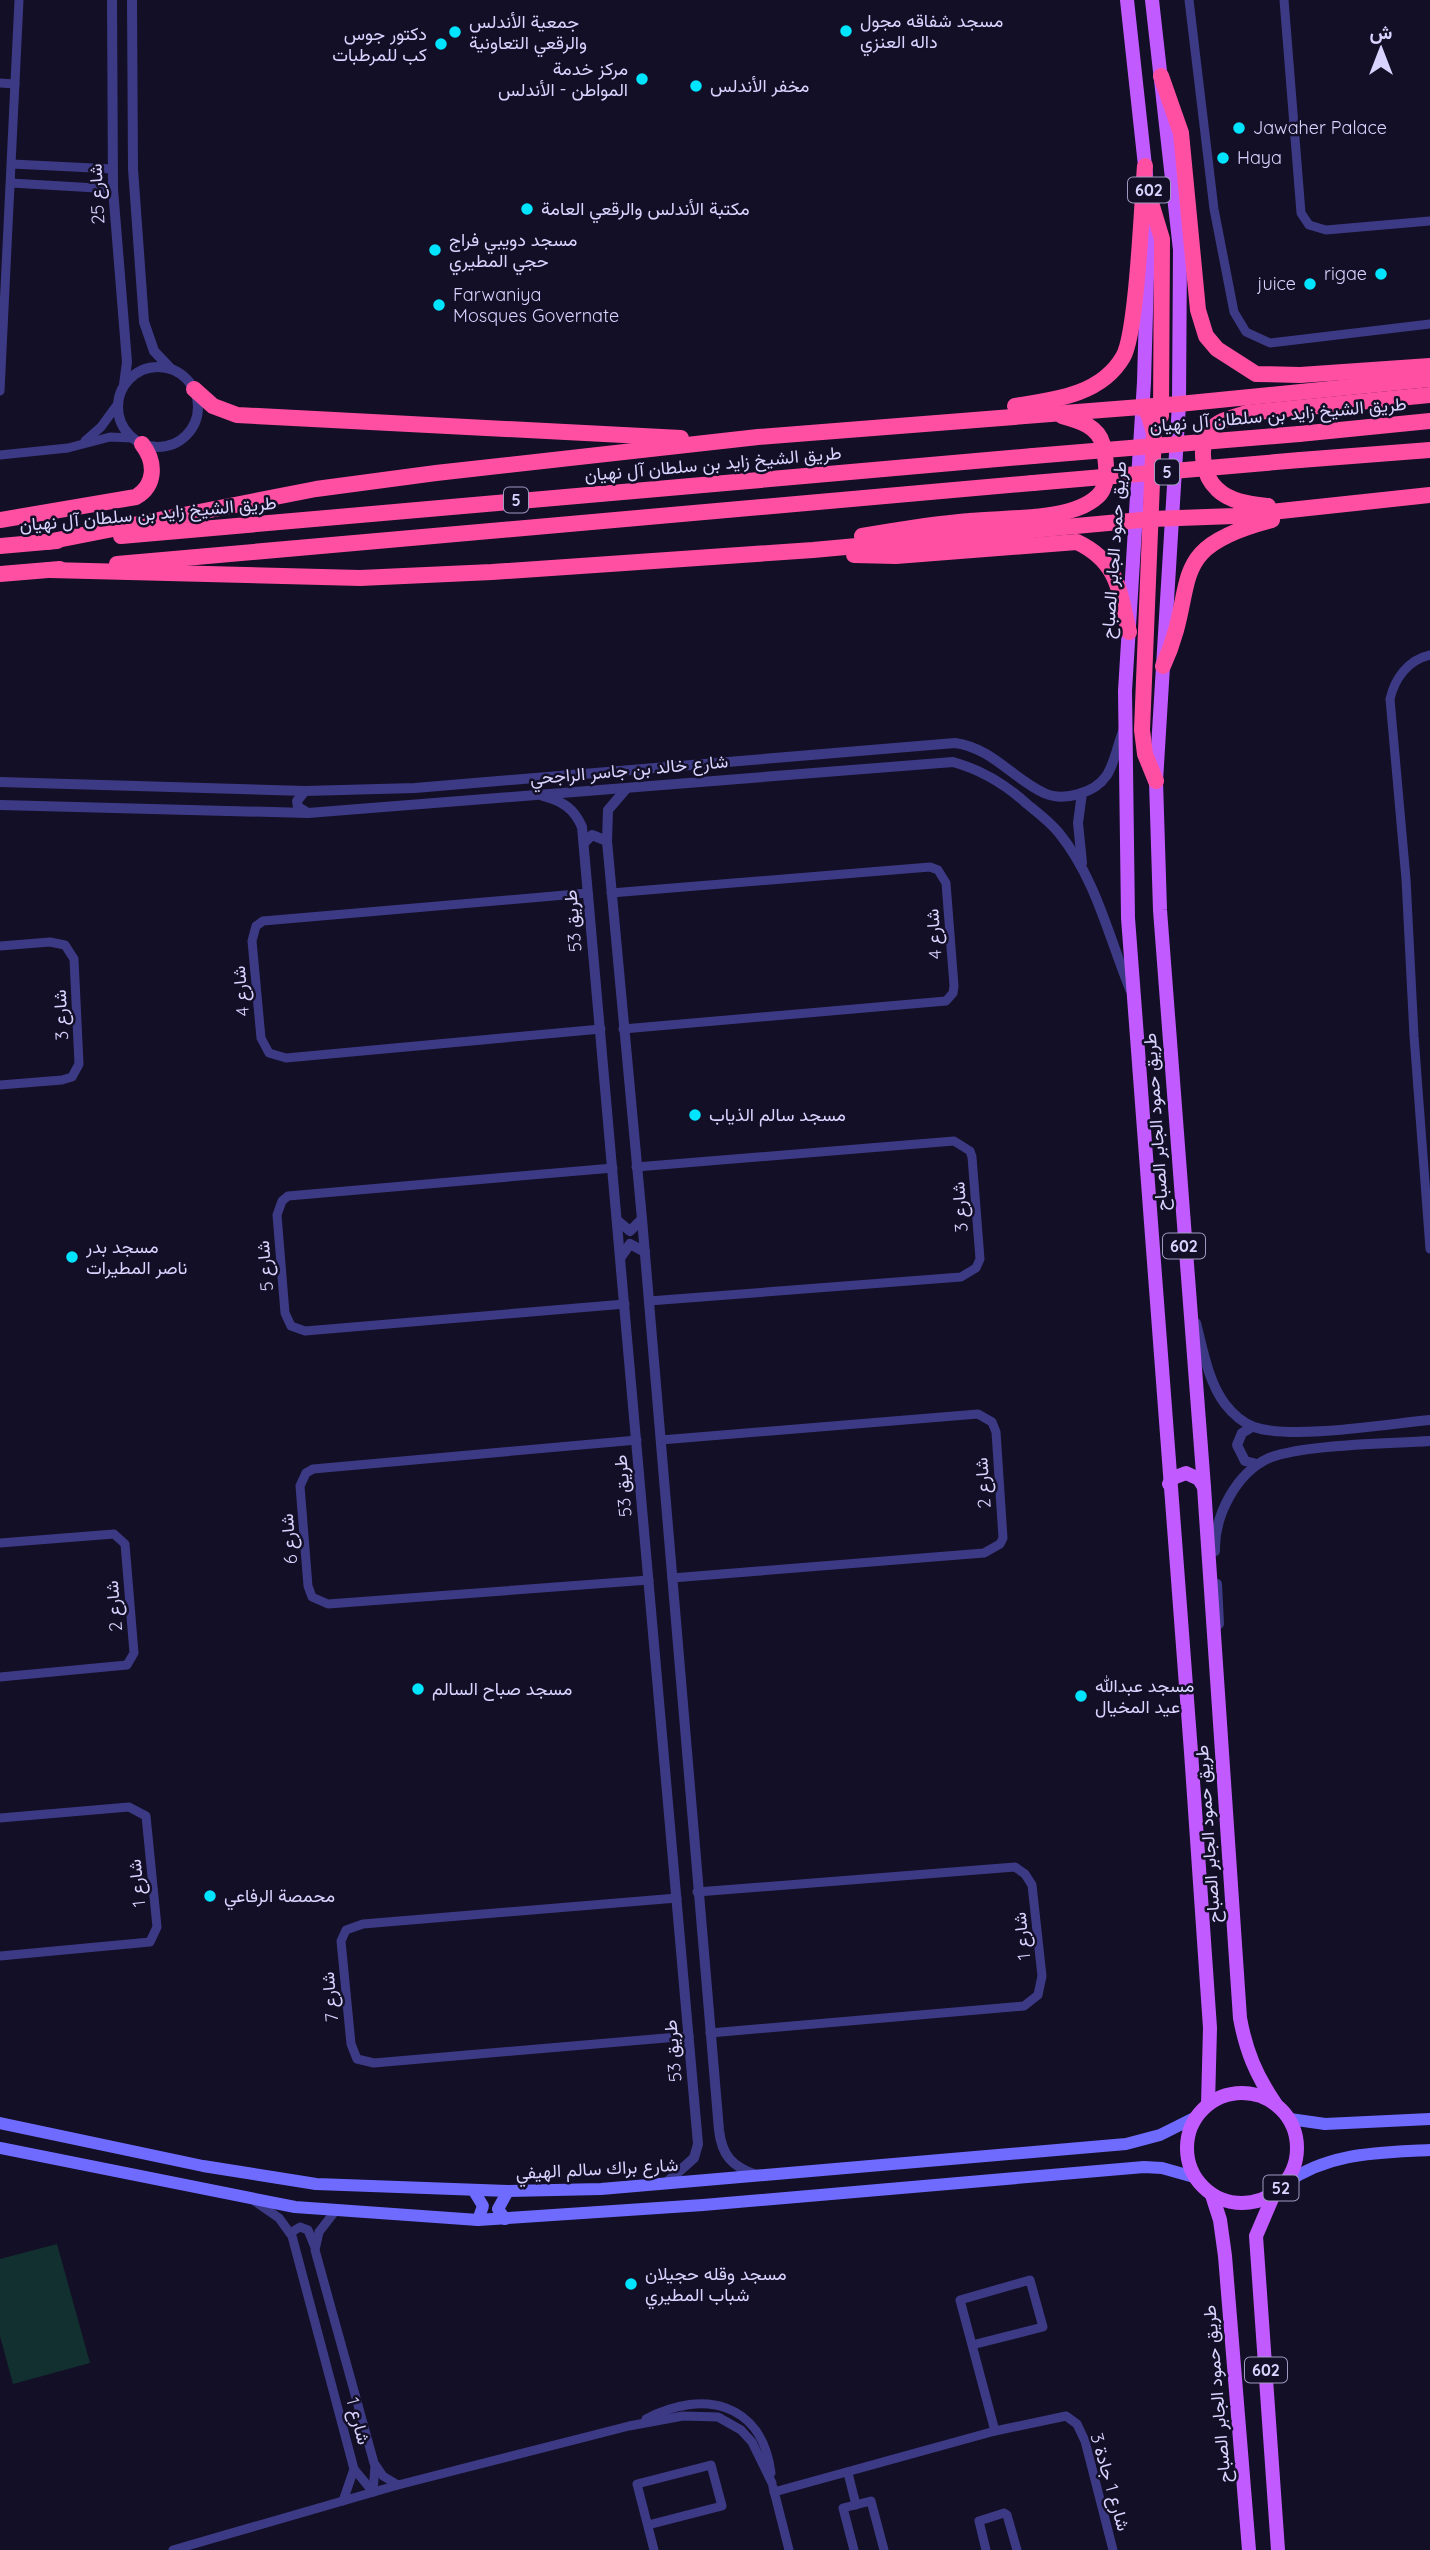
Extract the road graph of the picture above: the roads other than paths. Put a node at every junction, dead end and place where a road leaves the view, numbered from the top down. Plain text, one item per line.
1 (19, 0) edge
2 (112, 0) edge
3 (132, 0) edge
4 (1125, 0) edge
5 (1152, 0) edge
6 (1158, 0) edge
7 (1189, 0) edge
8 (1284, 0) edge
9 (1157, 46) junction
10 (1161, 76) junction
11 (0, 83) edge
12 (15, 84) junction
13 (12, 164) junction
14 (1145, 166) junction
15 (113, 169) junction
16 (11, 183) junction
17 (113, 189) junction
18 (1149, 196) junction
19 (1430, 221) edge
20 (3, 250) edge
21 (1, 319) edge
22 (1430, 324) edge
23 (1430, 366) edge
24 (171, 369) junction
25 (1430, 379) edge
26 (124, 385) junction
27 (194, 389) junction
28 (0, 391) edge
29 (1430, 395) edge
30 (1178, 404) junction
31 (117, 405) junction
32 (1161, 405) junction
33 (1142, 407) junction
34 (1053, 413) junction
35 (1430, 421) edge
36 (898, 425) junction
37 (732, 440) junction
38 (137, 441) junction
39 (84, 442) junction
40 (1430, 450) edge
41 (0, 455) edge
42 (1430, 495) edge
43 (1322, 507) junction
44 (1298, 509) junction
45 (1171, 517) junction
46 (1144, 519) junction
47 (0, 520) edge
48 (47, 542) junction
49 (0, 546) edge
50 (813, 550) junction
51 (50, 570) junction
52 (0, 575) edge
53 (1129, 632) junction
54 (1430, 655) edge
55 (1163, 666) junction
56 (1125, 725) junction
57 (867, 748) junction
58 (864, 769) junction
59 (1156, 781) junction
60 (63, 782) junction
61 (0, 783) edge
62 (626, 789) junction
63 (305, 791) junction
64 (1082, 793) junction
65 (543, 796) junction
66 (0, 802) edge
67 (64, 804) junction
68 (308, 813) junction
69 (607, 841) junction
70 (584, 843) junction
71 (1082, 866) junction
72 (588, 893) junction
73 (611, 893) junction
74 (0, 946) edge
75 (1133, 995) junction
76 (623, 1029) junction
77 (601, 1030) junction
78 (0, 1085) edge
79 (636, 1167) junction
80 (613, 1168) junction
81 (642, 1219) junction
82 (618, 1221) junction
83 (1430, 1249) edge
84 (645, 1252) junction
85 (621, 1257) junction
86 (1187, 1287) junction
87 (649, 1301) junction
88 (625, 1304) junction
89 (1430, 1420) edge
90 (1252, 1427) junction
91 (637, 1440) junction
92 (661, 1440) junction
93 (1430, 1440) edge
94 (1257, 1464) junction
95 (1169, 1484) junction
96 (1205, 1487) junction
97 (0, 1543) edge
98 (672, 1577) junction
99 (649, 1580) junction
100 (1215, 1669) junction
101 (0, 1677) edge
102 (688, 1788) junction
103 (668, 1791) junction
104 (0, 1818) edge
105 (691, 1820) junction
106 (671, 1821) junction
107 (698, 1892) junction
108 (677, 1898) junction
109 (0, 1955) edge
110 (710, 2033) junction
111 (690, 2036) junction
112 (1275, 2103) junction
113 (1208, 2104) junction
114 (1196, 2117) junction
115 (1290, 2119) junction
116 (1430, 2119) edge
117 (0, 2123) edge
118 (697, 2129) junction
119 (719, 2130) junction
120 (0, 2148) edge
121 (124, 2150) junction
122 (1430, 2150) edge
123 (1025, 2152) junction
124 (164, 2158) junction
125 (118, 2172) junction
126 (756, 2175) junction
127 (1194, 2176) junction
128 (1022, 2178) junction
129 (158, 2180) junction
130 (666, 2183) junction
131 (1286, 2183) junction
132 (474, 2191) junction
133 (508, 2192) junction
134 (1274, 2194) junction
135 (1212, 2195) junction
136 (249, 2197) junction
137 (336, 2210) junction
138 (505, 2219) junction
139 (478, 2220) junction
140 (290, 2233) junction
141 (315, 2250) junction
142 (972, 2345) junction
143 (995, 2431) junction
144 (374, 2463) junction
145 (354, 2469) junction
146 (848, 2473) junction
147 (398, 2485) junction
148 (773, 2487) junction
149 (373, 2492) junction
150 (344, 2501) junction
151 (856, 2505) junction
152 (648, 2525) junction
153 (183, 2546) junction
154 (164, 2550) edge
155 (173, 2550) edge
156 (654, 2550) edge
157 (789, 2550) edge
158 (854, 2550) edge
159 (884, 2550) edge
160 (986, 2550) edge
161 (1017, 2550) edge
162 (1113, 2550) edge
163 (1249, 2550) edge
164 (1278, 2550) edge

1 - 12 street
2 - 15 street, شارع 25
3 - 24 street
4 - 14 main road, 602
5 - 9 main road, 602
6 - 9 main road
7 - 22 street
8 - 19 street
9 - 10 main road, 602
10 - 23 highway
10 - 30 main road, طريق حمود الجابر الصباح / 602
11 - 12 street
12 - 13 street
13 - 15 street
13 - 16 street
14 - 18 main road, 602
14 - 36 highway
15 - 17 street, شارع 25
16 - 17 street
16 - 20 street
17 - 26 street, شارع 25
18 - 32 highway
18 - 33 main road, 602
20 - 21 street
21 - 28 street
24 - 26 street
24 - 27 street
25 - 30 highway
26 - 31 street
27 - 37 highway
27 - 38 street
29 - 44 highway
30 - 32 highway
30 - 45 main road, طريق حمود الجابر الصباح / 602
31 - 38 street
31 - 39 street
32 - 33 highway
32 - 45 highway
33 - 34 highway
33 - 46 highway
34 - 36 highway
34 - 50 highway
35 - 48 highway, طريق الشيخ زايد بن سلطان آل نهيان / 5, bridge
36 - 37 highway
37 - 48 highway
38 - 39 street
38 - 47 highway
39 - 41 street
40 - 51 highway, 5, bridge
42 - 43 highway
43 - 44 highway
43 - 55 highway
44 - 45 highway
45 - 46 highway
45 - 55 main road, طريق حمود الجابر الصباح / 602
46 - 50 highway
46 - 53 main road, طريق حمود الجابر الصباح / 602
46 - 59 highway
48 - 49 highway, طريق الشيخ زايد بن سلطان آل نهيان / 5
50 - 51 highway
50 - 53 highway
51 - 52 highway, 5
53 - 56 main road, طريق حمود الجابر الصباح / 602
54 - 83 street
55 - 59 main road, طريق حمود الجابر الصباح / 602
56 - 64 street
56 - 75 main road, طريق حمود الجابر الصباح / 602
57 - 58 street
57 - 63 street, شارع خالد بن جاسر الراجحي
57 - 64 street, شارع خالد بن جاسر الراجحي
58 - 62 street, شارع خالد بن جاسر الراجحي
58 - 71 street, شارع خالد بن جاسر الراجحي
59 - 86 main road, طريق حمود الجابر الصباح / 602
60 - 61 street, شارع خالد بن جاسر الراجحي
60 - 63 street, شارع خالد بن جاسر الراجحي
60 - 67 street
61 - 66 street
62 - 65 street, شارع خالد بن جاسر الراجحي
62 - 69 street
63 - 68 street
64 - 71 street
65 - 68 street, شارع خالد بن جاسر الراجحي
65 - 70 street, طريق 53
66 - 67 street, شارع خالد بن جاسر الراجحي
67 - 68 street, شارع خالد بن جاسر الراجحي
69 - 70 street
69 - 73 street
70 - 72 street, طريق 53
71 - 75 street, شارع خالد بن جاسر الراجحي
72 - 77 street, طريق 53
72 - 77 street, شارع 4
73 - 76 street
73 - 76 street, شارع 4
74 - 78 street, شارع 3
75 - 95 main road, طريق حمود الجابر الصباح / 602
76 - 79 street
77 - 80 street, طريق 53
79 - 81 street
79 - 87 street, شارع 3
80 - 82 street, طريق 53
80 - 88 street, شارع 5
81 - 82 street
81 - 84 street
82 - 85 street, طريق 53
84 - 85 street
84 - 87 street
85 - 88 street, طريق 53
86 - 90 street
86 - 96 main road, طريق حمود الجابر الصباح / 602
87 - 92 street
88 - 91 street, طريق 53
89 - 90 street
90 - 94 street
91 - 99 street, طريق 53
91 - 99 street, شارع 6
92 - 98 street
92 - 98 street, شارع 2
93 - 94 street
94 - 100 street
95 - 96 main road
95 - 113 main road, طريق حمود الجابر الصباح / 602
96 - 100 main road, طريق حمود الجابر الصباح / 602
97 - 101 street, شارع 2
98 - 102 street
99 - 103 street, طريق 53
100 - 112 main road, طريق حمود الجابر الصباح / 602
102 - 103 street
102 - 105 street
103 - 106 street, طريق 53
104 - 109 street, شارع 1
105 - 106 street
105 - 107 street
106 - 108 street, طريق 53
107 - 110 street
107 - 110 street, شارع 1
108 - 111 street, طريق 53
108 - 111 street, شارع 7
110 - 119 street
111 - 118 street, طريق 53
112 - 113 main road
112 - 115 main road
113 - 114 main road
114 - 123 main road, شارع براك سالم الهيفي
114 - 127 main road
115 - 116 main road
115 - 131 main road, 52
117 - 121 main road, شارع براك سالم الهيفي
118 - 119 street
118 - 130 street, طريق 53
119 - 126 street
120 - 125 main road
121 - 124 main road, شارع براك سالم الهيفي
121 - 125 main road
122 - 131 main road
123 - 126 main road, شارع براك سالم الهيفي
123 - 128 main road
124 - 129 main road
124 - 132 main road, شارع براك سالم الهيفي
125 - 129 main road
126 - 130 main road, شارع براك سالم الهيفي
127 - 128 main road
127 - 135 main road
128 - 138 main road
129 - 136 main road
130 - 133 main road, شارع براك سالم الهيفي
131 - 134 main road, 52
132 - 133 main road, شارع براك سالم الهيفي
132 - 139 main road
133 - 138 main road
134 - 135 main road, 52
134 - 164 main road, 602
135 - 163 main road, طريق حمود الجابر الصباح / 602
136 - 137 main road
136 - 140 street, شارع 1
137 - 139 main road
137 - 141 street
138 - 139 main road
140 - 141 street
140 - 145 street, شارع 1
141 - 144 street, شارع 1
142 - 142 street
142 - 143 street
143 - 146 street, شارع 1 جادة 3
143 - 162 street, شارع 1 جادة 3
144 - 147 street, شارع 1
144 - 149 street, شارع 1
145 - 149 street, شارع 1
145 - 150 street, شارع 1
146 - 148 street, شارع 1 جادة 3
146 - 151 street
147 - 148 street
147 - 149 street
148 - 157 street
149 - 150 street
150 - 153 street
151 - 158 street
151 - 159 street
152 - 152 street
152 - 156 street
153 - 154 street
153 - 155 street
160 - 161 street

